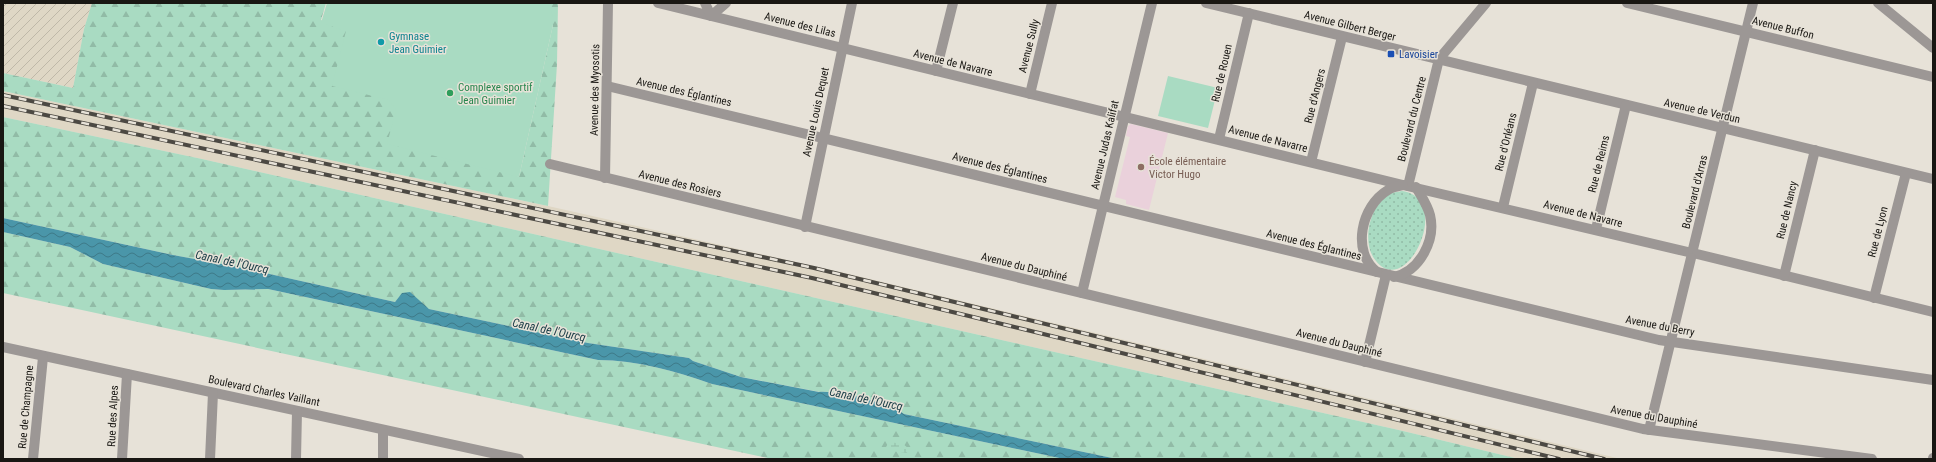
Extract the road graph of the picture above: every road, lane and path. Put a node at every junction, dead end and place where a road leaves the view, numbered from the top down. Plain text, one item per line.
1 (608, 3) edge
2 (658, 3) edge
3 (705, 3) edge
4 (726, 3) edge
5 (852, 3) edge
6 (953, 3) edge
7 (1052, 3) edge
8 (1152, 3) edge
9 (1206, 3) edge
10 (1486, 3) edge
11 (1627, 3) edge
12 (1753, 3) edge
13 (1878, 3) edge
14 (1249, 13) junction
15 (711, 16) junction
16 (1746, 32) junction
17 (1342, 37) junction
18 (843, 48) junction
19 (1933, 48) edge
20 (1439, 59) junction
21 (1466, 66) joint
22 (936, 71) junction
23 (1933, 77) edge
24 (1533, 83) junction
25 (607, 86) junction
26 (1030, 94) junction
27 (1626, 105) junction
28 (1124, 116) junction
29 (1723, 128) junction
30 (823, 137) junction
31 (1219, 139) junction
32 (1815, 150) junction
33 (1311, 162) junction
34 (550, 164) dead end
35 (1906, 172) junction
36 (605, 178) junction
37 (1933, 179) edge
38 (1409, 186) junction
39 (1103, 205) junction
40 (1502, 207) junction
41 (805, 227) junction
42 (1596, 229) junction
43 (1692, 253) junction
44 (1386, 275) junction
45 (1784, 276) junction
46 (1082, 293) junction
47 (1874, 298) junction
48 (1933, 312) edge
49 (1671, 342) junction
50 (3, 348) edge
51 (42, 357) junction
52 (1365, 362) junction
53 (127, 374) junction
54 (1933, 380) edge
55 (213, 393) junction
56 (297, 411) junction
57 (383, 430) junction
58 (1649, 430) junction
59 (502, 457) edge
60 (33, 459) edge
61 (122, 459) edge
62 (210, 459) edge
63 (296, 459) edge
64 (383, 459) edge
65 (519, 459) edge
66 (1872, 459) edge

1 - 25 street, Avenue des Myosotis
2 - 15 street, Avenue des Lilas
3 - 15 street
4 - 15 street
5 - 18 street, Avenue Louis Dequet
6 - 22 street
7 - 26 street, Avenue Sully
8 - 28 street, Avenue Judas Kalifat
9 - 14 street, Avenue Gilbert Berger
10 - 20 street
11 - 16 street, Avenue Buffon
12 - 16 street, Boulevard d'Arras
13 - 19 street
14 - 17 street, Avenue Gilbert Berger
14 - 31 street, Rue de Rouen
15 - 18 street, Avenue des Lilas
16 - 23 street, Avenue Buffon
16 - 29 street, Boulevard d'Arras
17 - 20 street, Avenue Gilbert Berger
17 - 33 street, Rue d'Angers
18 - 22 street, Avenue de Navarre
18 - 30 street, Avenue Louis Dequet
20 - 21 street, Avenue Gilbert Berger
20 - 38 street, Boulevard du Centre
21 - 24 street, Avenue de Verdun
22 - 26 street, Avenue de Navarre
24 - 27 street, Avenue de Verdun
24 - 40 street, Rue d'Orléans
25 - 30 street, Avenue des Églantines
25 - 36 street, Avenue des Myosotis
26 - 28 street, Avenue de Navarre
27 - 29 street, Avenue de Verdun
27 - 42 street, Rue de Reims
28 - 31 street, Avenue de Navarre
28 - 39 street, Avenue Judas Kalifat
29 - 32 street, Avenue de Verdun
29 - 43 street, Boulevard d'Arras
30 - 39 street, Avenue des Églantines
30 - 41 street, Avenue Louis Dequet
31 - 33 street, Avenue de Navarre
32 - 35 street, Avenue de Verdun
32 - 45 street, Rue de Nancy
33 - 38 street, Avenue de Navarre
34 - 36 street, Avenue des Rosiers
35 - 37 street, Avenue de Verdun
35 - 47 street, Rue de Lyon
36 - 41 street, Avenue des Rosiers
38 - 40 street, Avenue de Navarre
38 - 44 street
38 - 44 street
39 - 44 street, Avenue des Églantines
39 - 46 street, Avenue Judas Kalifat
40 - 42 street, Avenue de Navarre
41 - 46 street, Avenue du Dauphiné
42 - 43 street, Avenue de Navarre
43 - 45 street, Avenue de Navarre
43 - 49 street, Boulevard d'Arras
44 - 49 street, Avenue du Berry
44 - 52 street
45 - 47 street, Avenue de Navarre
46 - 52 street, Avenue du Dauphiné
47 - 48 street, Avenue de Navarre
49 - 54 street, Avenue du Berry
49 - 58 street, Boulevard d'Arras
50 - 51 street, Boulevard Charles Vaillant
51 - 53 street, Boulevard Charles Vaillant
51 - 60 street, Rue de Champagne
52 - 58 street, Avenue du Dauphiné
53 - 55 street, Boulevard Charles Vaillant
53 - 61 street, Rue des Alpes
55 - 56 street, Boulevard Charles Vaillant
55 - 62 street
56 - 57 street, Boulevard Charles Vaillant
56 - 63 street
57 - 59 street, Boulevard Charles Vaillant
57 - 64 street
58 - 66 street, Avenue du Dauphiné
59 - 65 street, Boulevard Charles Vaillant

